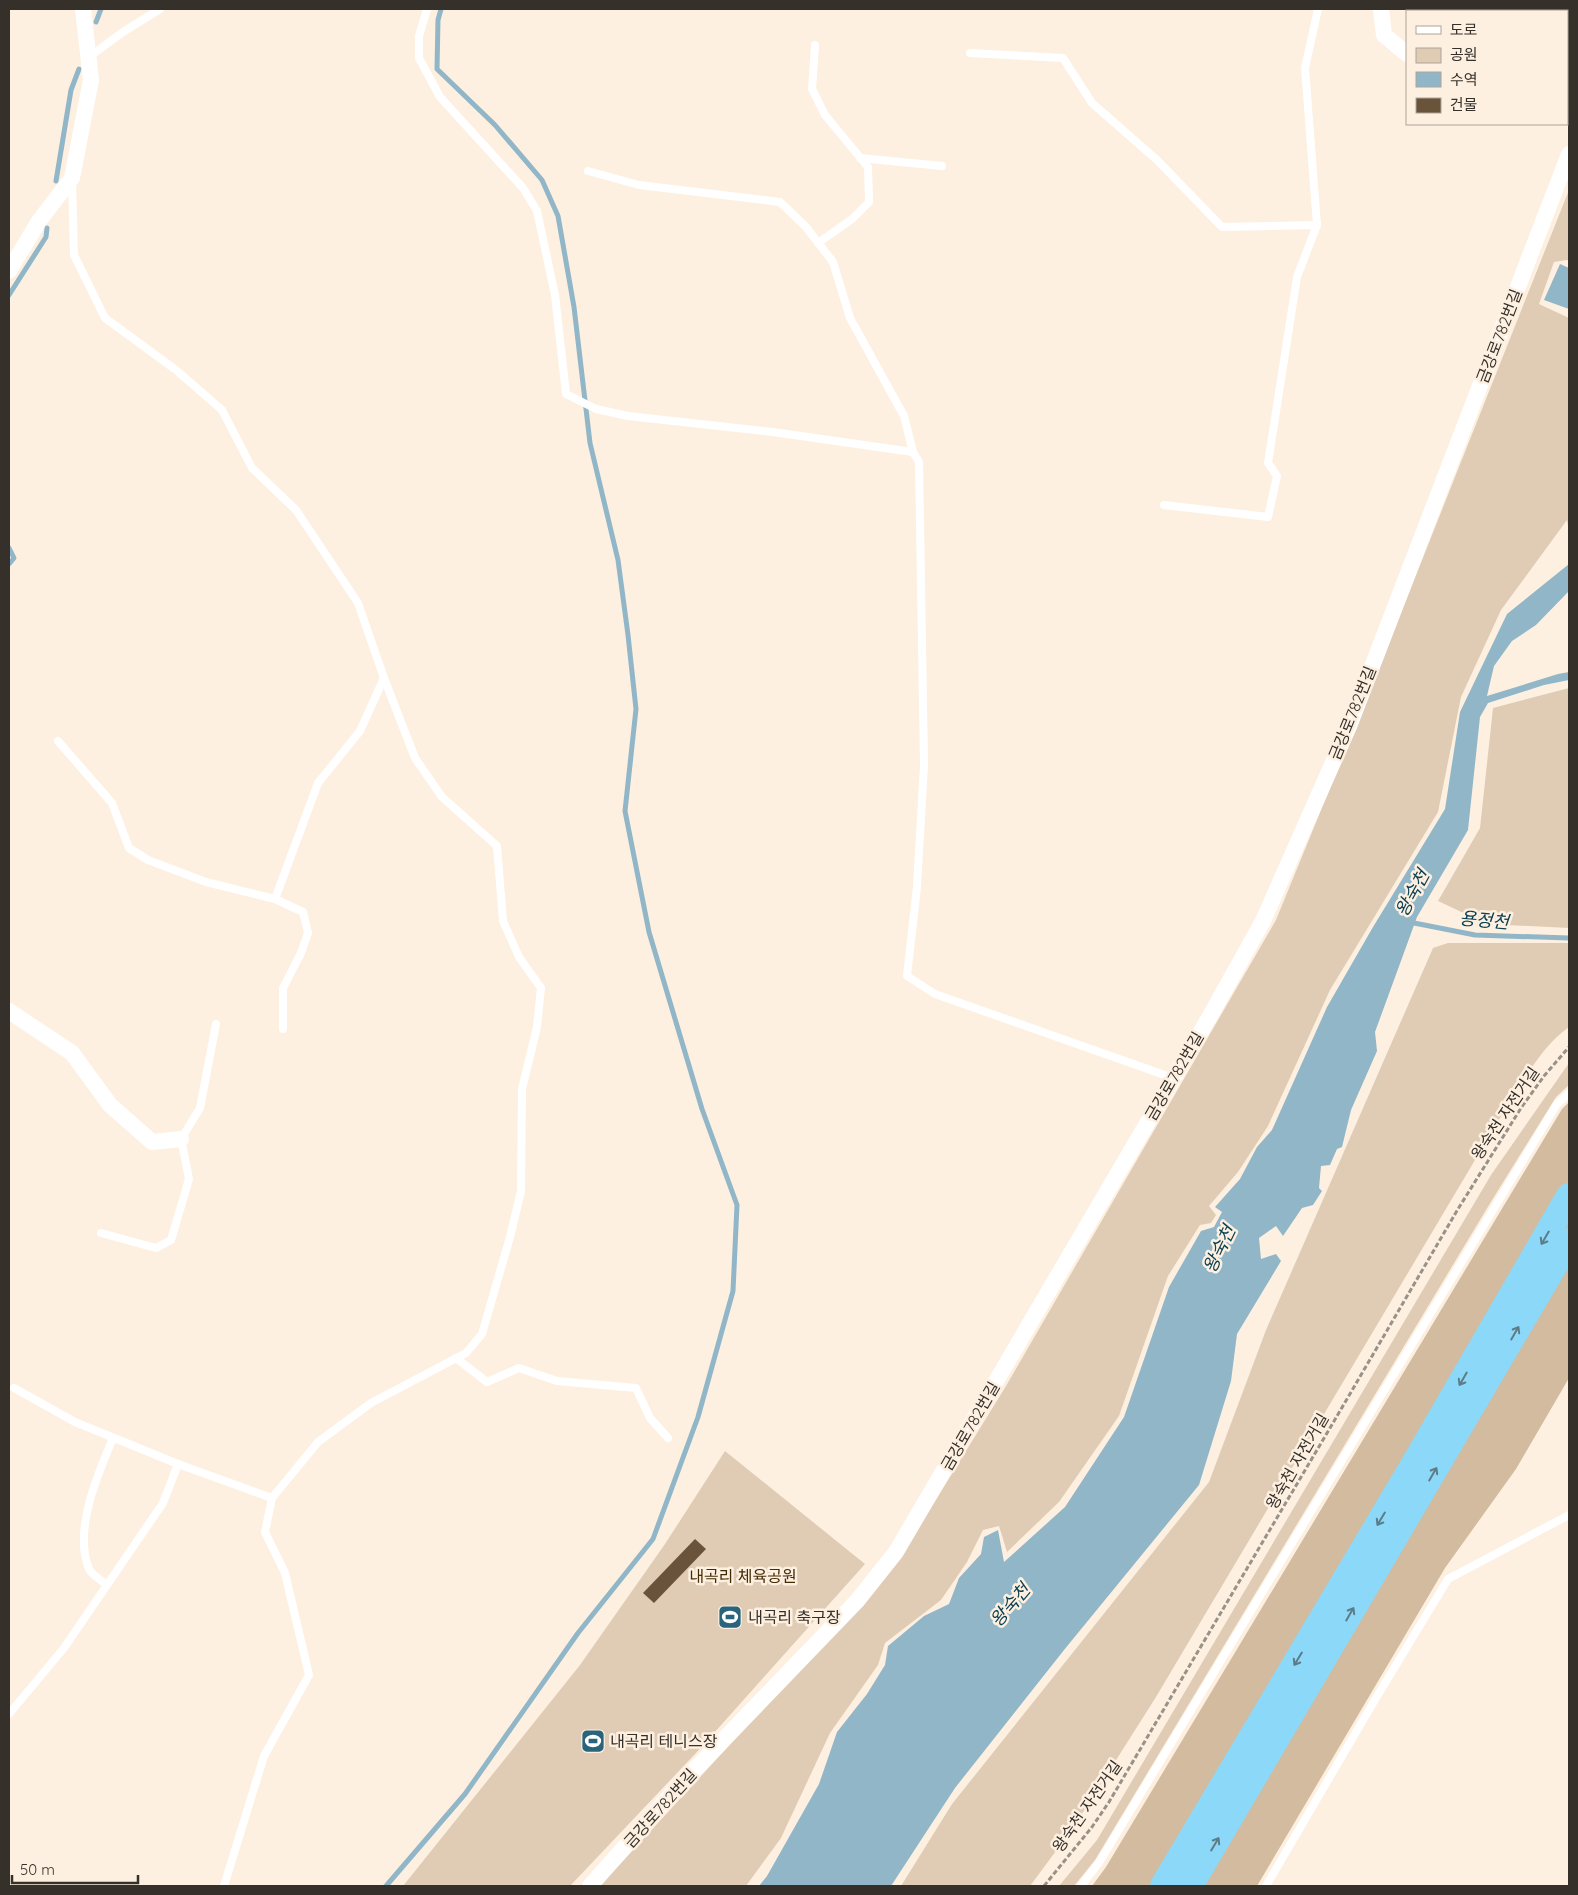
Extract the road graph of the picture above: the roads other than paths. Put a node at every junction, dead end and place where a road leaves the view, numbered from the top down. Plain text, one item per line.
1 (83, 9) edge
2 (160, 9) edge
3 (427, 9) edge
4 (1318, 9) edge
5 (1381, 9) edge
6 (815, 45) dead end
7 (970, 53) dead end
8 (1406, 53) edge
9 (88, 57) junction
10 (1569, 154) edge
11 (860, 158) junction
12 (942, 166) dead end
13 (588, 171) dead end
14 (72, 178) junction
15 (1317, 225) junction
16 (818, 243) junction
17 (9, 271) edge
18 (913, 452) junction
19 (1164, 505) dead end
20 (384, 678) junction
21 (58, 741) dead end
22 (275, 899) junction
23 (9, 1011) edge
24 (216, 1024) dead end
25 (283, 1029) dead end
26 (1173, 1078) junction
27 (1569, 1092) edge
28 (181, 1139) junction
29 (1569, 1196) edge
30 (101, 1233) dead end
31 (1569, 1241) edge
32 (456, 1358) junction
33 (14, 1388) dead end
34 (112, 1438) junction
35 (668, 1438) dead end
36 (178, 1464) junction
37 (272, 1498) junction
38 (1569, 1515) edge
39 (106, 1584) junction
40 (9, 1714) edge
41 (224, 1886) edge
42 (590, 1886) edge
43 (1081, 1886) edge
44 (1163, 1886) edge
45 (1190, 1886) edge
46 (1266, 1886) edge

1 - 9 street
2 - 9 lane
3 - 18 lane
4 - 15 lane
5 - 8 street
6 - 11 lane
7 - 15 lane
9 - 14 street
10 - 26 street, 금강로782번길
11 - 12 lane
11 - 16 lane
13 - 16 lane
14 - 17 street
14 - 20 lane
15 - 19 lane
16 - 18 lane
18 - 26 lane
20 - 22 lane
20 - 32 lane
21 - 22 lane
22 - 25 lane
23 - 28 street
24 - 28 lane
26 - 42 street, 금강로782번길
27 - 43 lane
28 - 30 lane
29 -> 44 highway
45 -> 31 highway
32 - 35 lane
32 - 37 lane
33 - 34 lane
34 - 36 lane
34 - 39 lane
36 - 37 lane
36 - 39 lane
37 - 41 lane
38 - 46 lane
39 - 40 lane

